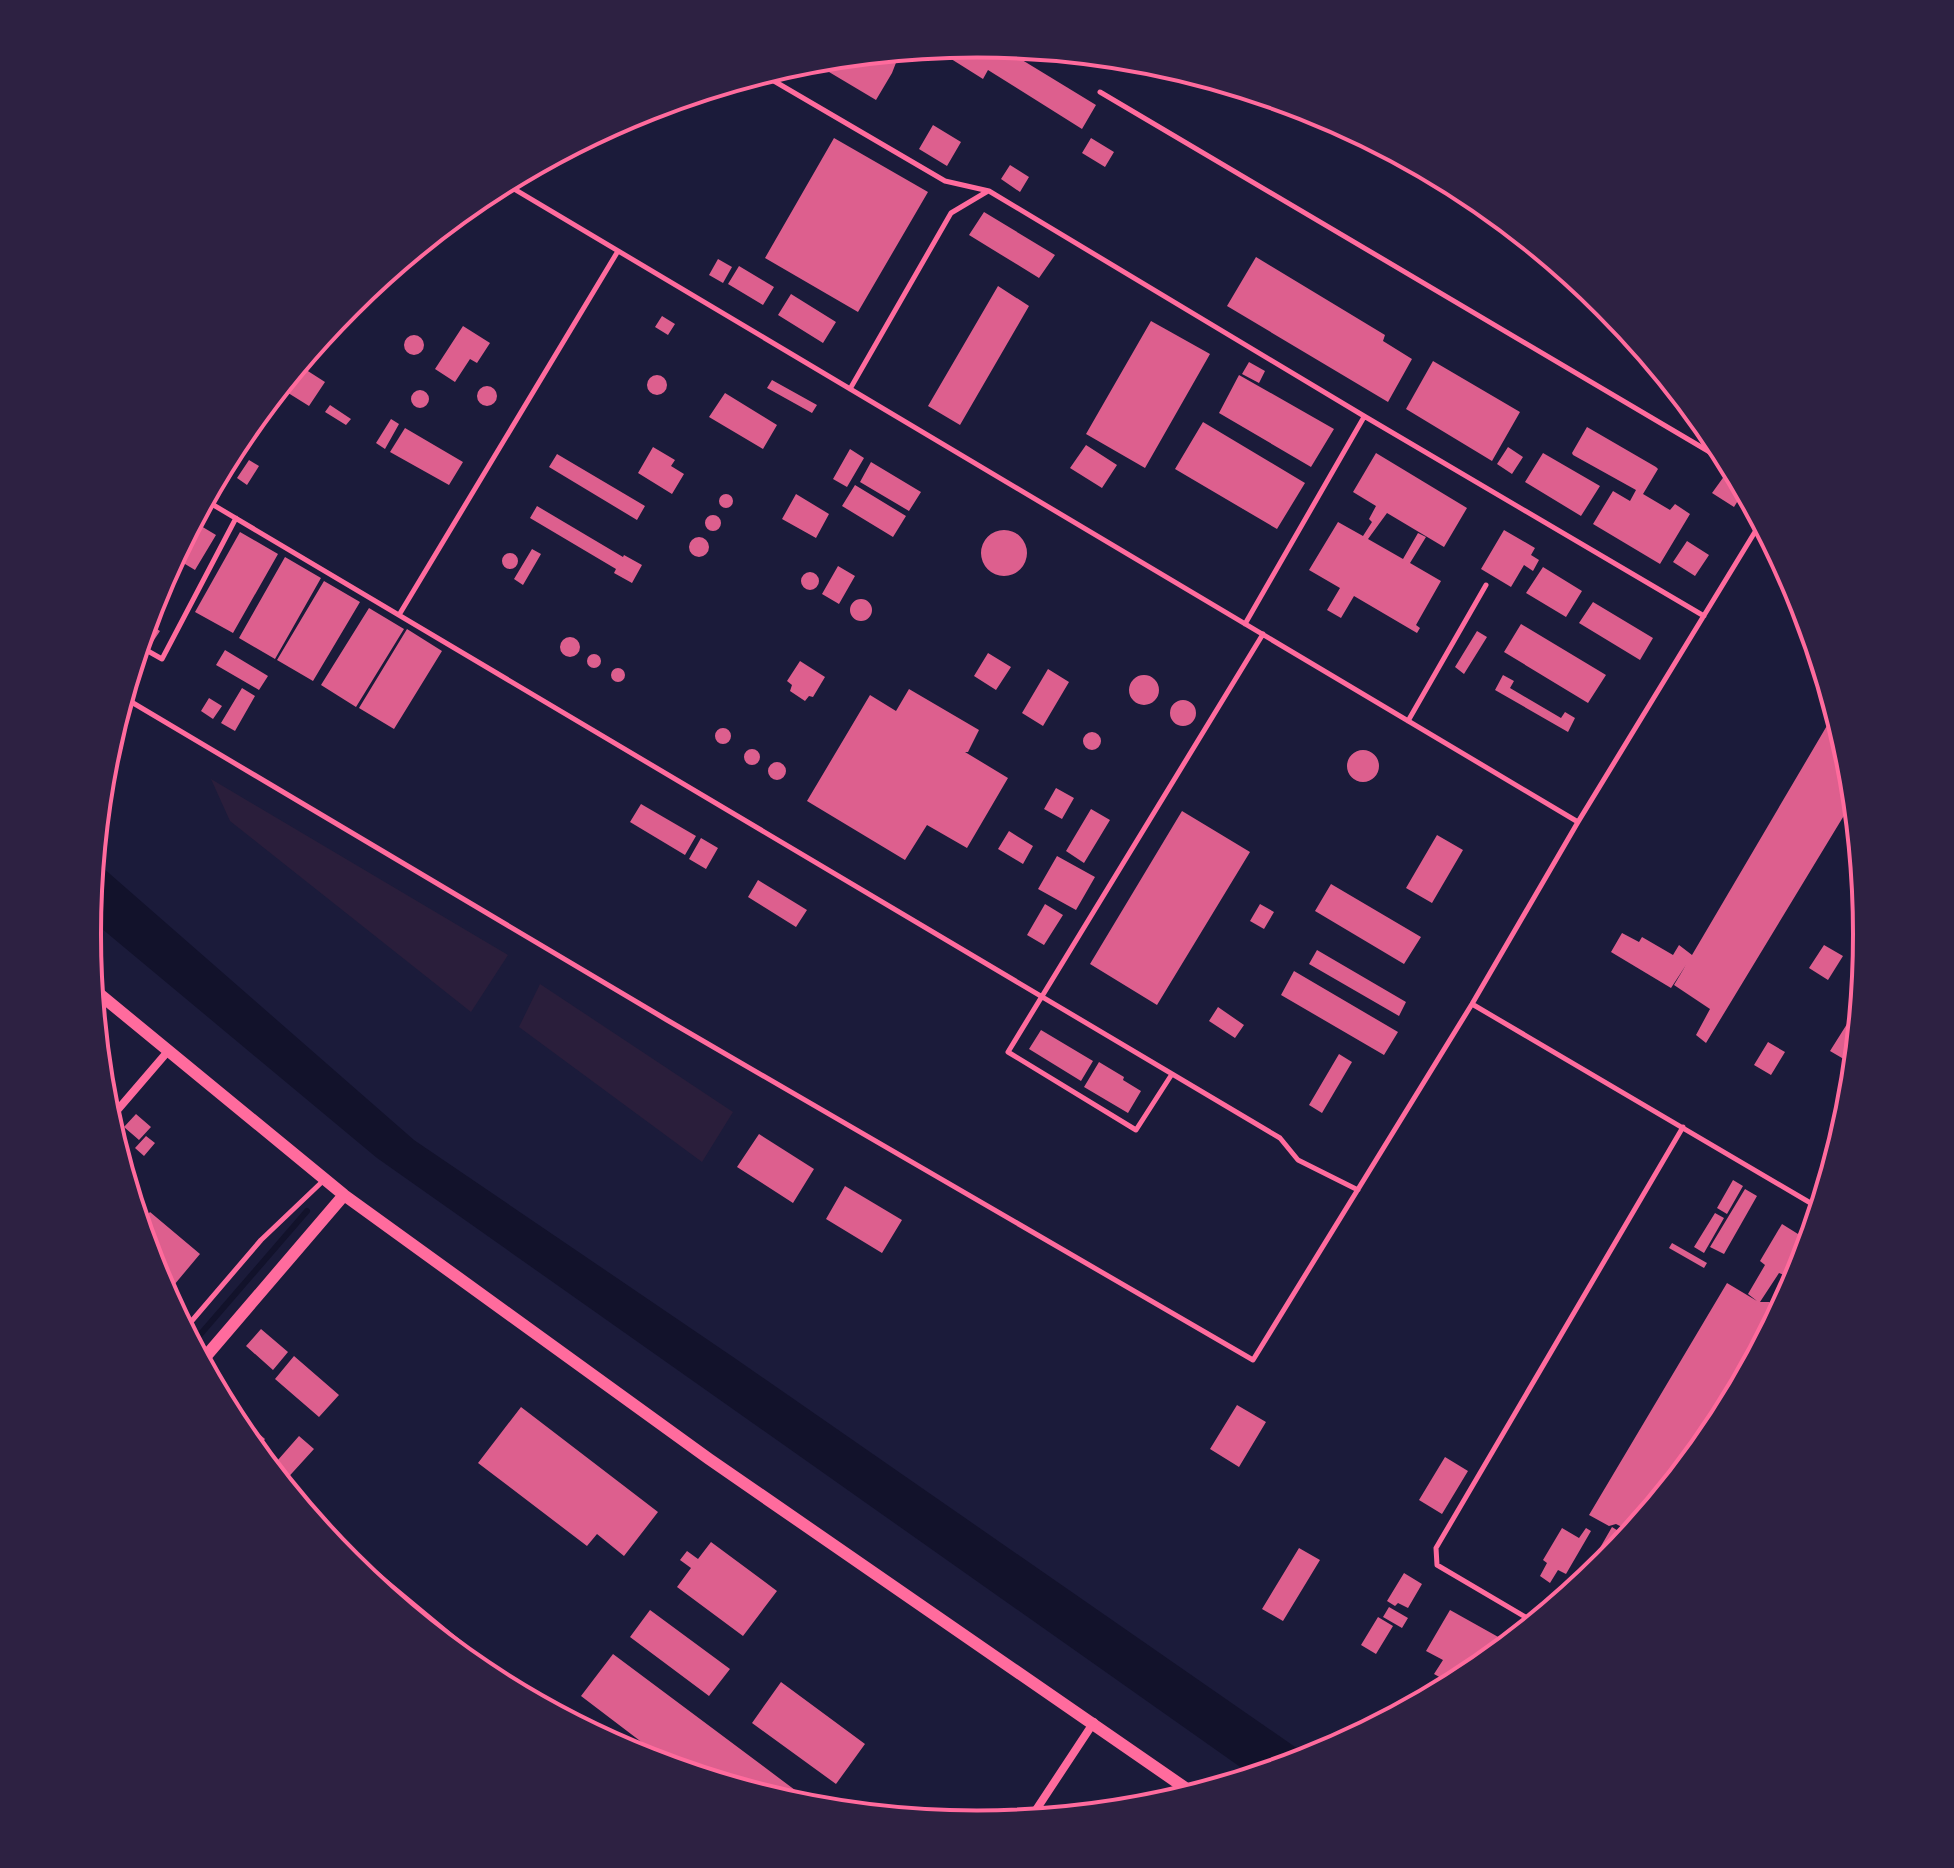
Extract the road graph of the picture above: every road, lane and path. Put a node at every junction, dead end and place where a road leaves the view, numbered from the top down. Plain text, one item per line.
1 (776, 82) edge
2 (1100, 92) dead end
3 (516, 190) edge
4 (989, 191) junction
5 (618, 251) junction
6 (850, 389) junction
7 (1364, 416) junction
8 (1707, 451) edge
9 (213, 505) edge
10 (236, 518) junction
11 (1755, 532) edge
12 (1486, 585) dead end
13 (399, 615) junction
14 (1704, 616) junction
15 (1245, 624) junction
16 (1263, 634) junction
17 (147, 651) edge
18 (132, 703) edge
19 (1408, 721) junction
20 (1578, 822) junction
21 (1041, 996) junction
22 (104, 997) edge
23 (1472, 1004) junction
24 (169, 1050) junction
25 (1172, 1074) junction
26 (119, 1108) edge
27 (1683, 1127) junction
28 (325, 1179) junction
29 (1358, 1190) junction
30 (344, 1195) junction
31 (1811, 1203) edge
32 (191, 1322) edge
33 (208, 1354) edge
34 (1525, 1617) edge
35 (1094, 1722) junction
36 (1182, 1785) edge
37 (1037, 1808) edge

1 - 4 lane
2 - 8 lane
3 - 5 lane
4 - 6 lane
4 - 7 lane
5 - 6 lane
5 - 13 lane
6 - 15 lane
7 - 14 lane
7 - 15 lane
9 - 10 lane
10 - 13 lane
10 - 17 lane
11 - 14 lane
12 - 19 lane
13 - 21 lane
14 - 20 lane
15 - 16 lane
16 - 19 lane
16 - 21 lane
18 - 29 lane
19 - 20 lane
20 - 23 lane
21 - 25 lane
21 - 25 lane
22 - 24 street
23 - 27 lane
23 - 29 lane
24 - 26 street
24 - 28 street
25 - 29 lane
27 - 31 lane
27 - 34 lane
28 - 30 street
28 - 32 lane
30 - 33 street
30 - 35 street
35 - 36 street
35 - 37 street

